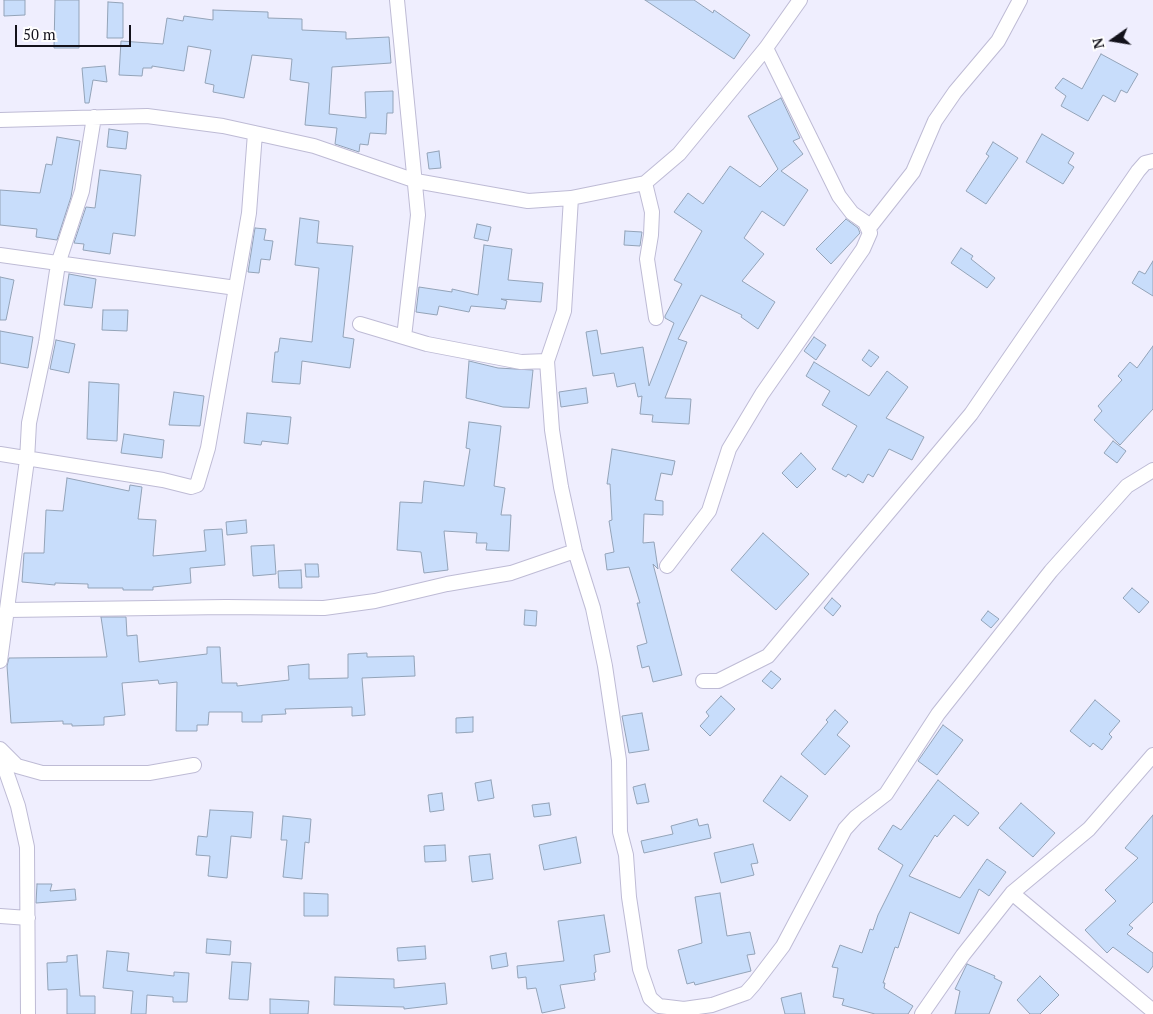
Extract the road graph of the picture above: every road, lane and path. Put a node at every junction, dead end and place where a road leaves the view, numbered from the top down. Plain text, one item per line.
1 (397, 0) edge
2 (800, 0) edge
3 (1020, 0) edge
4 (766, 48) junction
5 (94, 117) junction
6 (0, 120) edge
7 (255, 133) junction
8 (1153, 161) edge
9 (416, 181) junction
10 (645, 183) junction
11 (570, 198) junction
12 (869, 228) junction
13 (0, 255) edge
14 (58, 264) junction
15 (236, 288) junction
16 (656, 318) dead end
17 (360, 324) dead end
18 (404, 337) junction
19 (546, 361) junction
20 (0, 454) edge
21 (27, 460) junction
22 (1153, 470) edge
23 (575, 550) junction
24 (667, 566) dead end
25 (8, 610) junction
26 (0, 661) edge
27 (703, 681) dead end
28 (0, 749) edge
29 (0, 754) edge
30 (1153, 755) edge
31 (194, 765) dead end
32 (1012, 893) junction
33 (0, 916) edge
34 (28, 918) junction
35 (1153, 1011) edge
36 (28, 1014) edge
37 (922, 1014) edge

1 - 9 street
2 - 4 street
3 - 12 street
4 - 10 street
4 - 12 street
5 - 6 street
5 - 7 street
5 - 14 street
7 - 9 street
7 - 15 street
8 - 27 street
9 - 11 street
9 - 18 street
10 - 11 street
10 - 16 street
11 - 19 street
12 - 24 street
13 - 14 street
14 - 15 street
14 - 21 street
15 - 21 street
17 - 18 street
18 - 19 street
19 - 23 street
20 - 21 street
21 - 25 street
22 - 23 street
23 - 25 street
25 - 26 street
28 - 31 street
29 - 34 street
30 - 32 street
32 - 35 street
32 - 37 street
33 - 34 street
34 - 36 street

